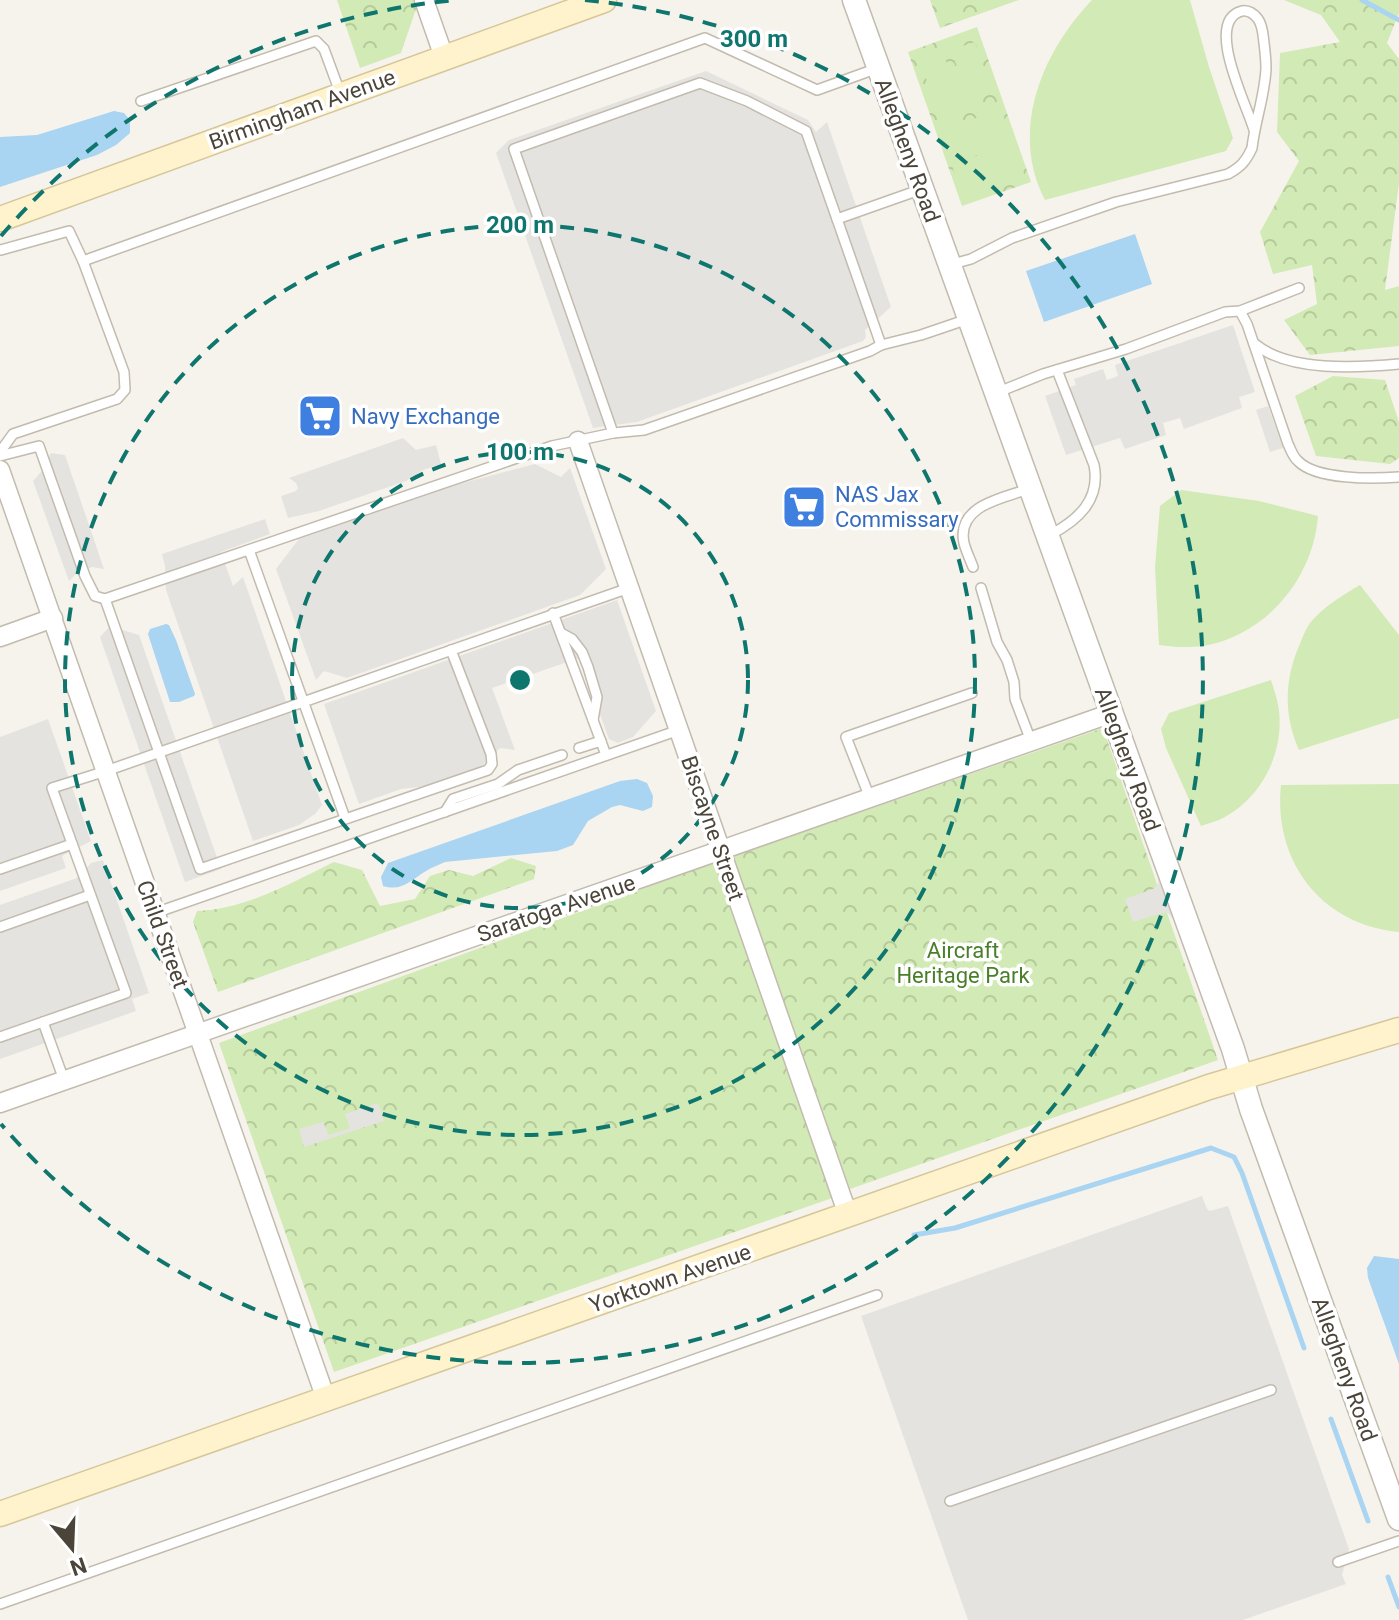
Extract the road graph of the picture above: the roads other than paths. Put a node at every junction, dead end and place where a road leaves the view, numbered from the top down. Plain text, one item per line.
1 (424, 0) edge
2 (604, 0) edge
3 (854, 0) edge
4 (444, 57) junction
5 (878, 68) junction
6 (341, 95) junction
7 (141, 101) dead end
8 (1254, 130) junction
9 (922, 189) junction
10 (0, 219) edge
11 (837, 219) junction
12 (1, 250) edge
13 (83, 261) junction
14 (949, 265) junction
15 (1299, 288) dead end
16 (1240, 311) junction
17 (968, 319) junction
18 (1254, 344) junction
19 (881, 345) junction
20 (1399, 364) edge
21 (1057, 370) junction
22 (996, 393) junction
23 (613, 433) junction
24 (578, 441) junction
25 (0, 454) edge
26 (0, 470) edge
27 (1399, 477) edge
28 (1030, 488) junction
29 (1048, 537) junction
30 (249, 550) junction
31 (973, 567) dead end
32 (629, 588) junction
33 (981, 588) dead end
34 (105, 599) junction
35 (553, 613) junction
36 (53, 618) junction
37 (0, 637) edge
38 (451, 650) junction
39 (972, 693) dead end
40 (304, 701) junction
41 (1112, 713) junction
42 (679, 730) junction
43 (601, 741) junction
44 (1031, 741) junction
45 (579, 748) dead end
46 (159, 752) junction
47 (562, 755) dead end
48 (606, 755) junction
49 (106, 771) junction
50 (870, 798) junction
51 (445, 812) junction
52 (345, 818) junction
53 (72, 844) junction
54 (721, 850) junction
55 (0, 869) edge
56 (90, 895) junction
57 (155, 913) junction
58 (0, 927) edge
59 (43, 1022) junction
60 (1399, 1030) edge
61 (199, 1033) junction
62 (0, 1037) edge
63 (1342, 1048) junction
64 (1399, 1048) edge
65 (1241, 1077) junction
66 (64, 1080) junction
67 (0, 1103) edge
68 (848, 1215) junction
69 (877, 1295) dead end
70 (1271, 1390) dead end
71 (326, 1399) junction
72 (950, 1501) dead end
73 (0, 1514) edge
74 (1399, 1519) edge
75 (1399, 1541) edge
76 (1338, 1562) dead end
77 (0, 1604) edge

1 - 4 street
2 - 4 main road, Birmingham Avenue
3 - 5 street, Allegheny Road
4 - 6 main road, Birmingham Avenue
5 - 9 street, Allegheny Road
5 - 13 lane
6 - 7 lane
6 - 10 main road, Birmingham Avenue
8 - 8 lane
8 - 14 lane
9 - 11 lane
9 - 14 street, Allegheny Road
11 - 19 lane
11 - 23 lane
12 - 13 lane
13 - 25 lane
14 - 17 street, Allegheny Road
15 - 16 lane
16 - 18 lane
16 - 21 lane
17 - 19 lane
17 - 22 street, Allegheny Road
18 - 20 lane
18 - 27 lane
19 - 23 lane
21 - 22 lane
21 - 29 lane
22 - 28 street, Allegheny Road
23 - 24 lane
24 - 30 lane
24 - 32 street, Biscayne Street
25 - 34 lane
26 - 36 street, Child Street
28 - 29 street, Allegheny Road
28 - 31 lane
29 - 41 street, Allegheny Road
30 - 34 lane
30 - 40 lane
32 - 35 lane
32 - 42 street, Biscayne Street
33 - 44 lane
34 - 46 lane
35 - 38 lane
35 - 43 lane
36 - 37 street
36 - 49 street, Child Street
38 - 40 lane
38 - 52 lane
39 - 50 lane
40 - 46 lane
40 - 52 lane
41 - 44 street, Saratoga Avenue
41 - 65 street, Allegheny Road
42 - 48 lane
42 - 54 street, Biscayne Street
43 - 45 lane
43 - 48 lane
44 - 50 street, Saratoga Avenue
46 - 49 lane
46 - 52 lane
47 - 51 lane
48 - 51 lane
49 - 53 lane
49 - 57 street, Child Street
50 - 54 street, Saratoga Avenue
51 - 57 lane
53 - 55 lane
53 - 56 lane
54 - 61 street, Saratoga Avenue
54 - 68 street, Biscayne Street
56 - 58 lane
56 - 59 lane
57 - 61 street, Child Street
59 - 62 lane
59 - 66 lane
60 - 63 main road, Yorktown Avenue
61 - 66 street, Saratoga Avenue
61 - 71 street, Child Street
63 - 64 main road, Yorktown Avenue
63 - 65 main road, Yorktown Avenue
65 - 68 main road, Yorktown Avenue
65 - 74 street, Allegheny Road
66 - 67 street, Saratoga Avenue
68 - 71 main road, Yorktown Avenue
69 - 77 lane
70 - 72 lane
71 - 73 main road, Yorktown Avenue
75 - 76 lane

